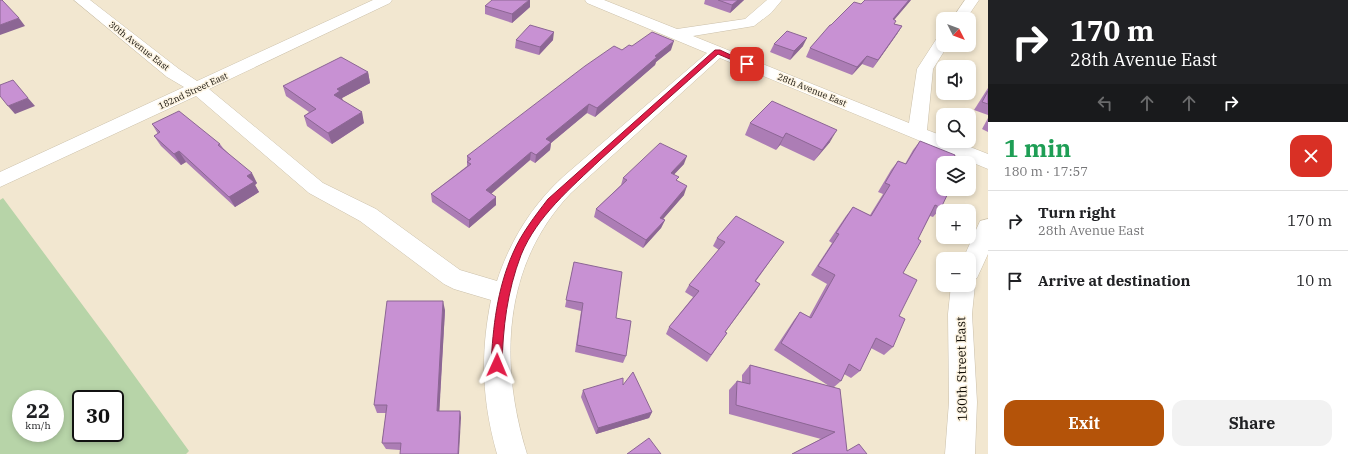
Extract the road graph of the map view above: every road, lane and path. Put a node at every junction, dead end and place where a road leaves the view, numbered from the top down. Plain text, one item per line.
1 (82, 0) edge
2 (385, 0) edge
3 (592, 0) edge
4 (775, 0) edge
5 (972, 0) edge
6 (964, 12) edge
7 (674, 34) junction
8 (736, 43) junction
9 (936, 52) edge
10 (198, 89) junction
11 (917, 133) junction
12 (988, 162) edge
13 (0, 180) edge
14 (988, 227) edge
15 (976, 255) edge
16 (962, 292) edge
17 (505, 294) junction
18 (512, 454) edge
19 (960, 454) edge

1 - 10 street, 30th Avenue East
2 - 10 street, 182nd Street East
3 - 7 street, 28th Avenue East
4 - 8 street
5 - 6 street
7 - 8 street, 28th Avenue East
7 - 8 street
8 - 11 street, 28th Avenue East
8 - 17 street
9 - 11 street
10 - 13 street, 182nd Street East
10 - 17 street, 30th Avenue East
11 - 12 street, 28th Avenue East
14 - 15 street
16 - 19 street, 180th Street East
17 - 18 street

